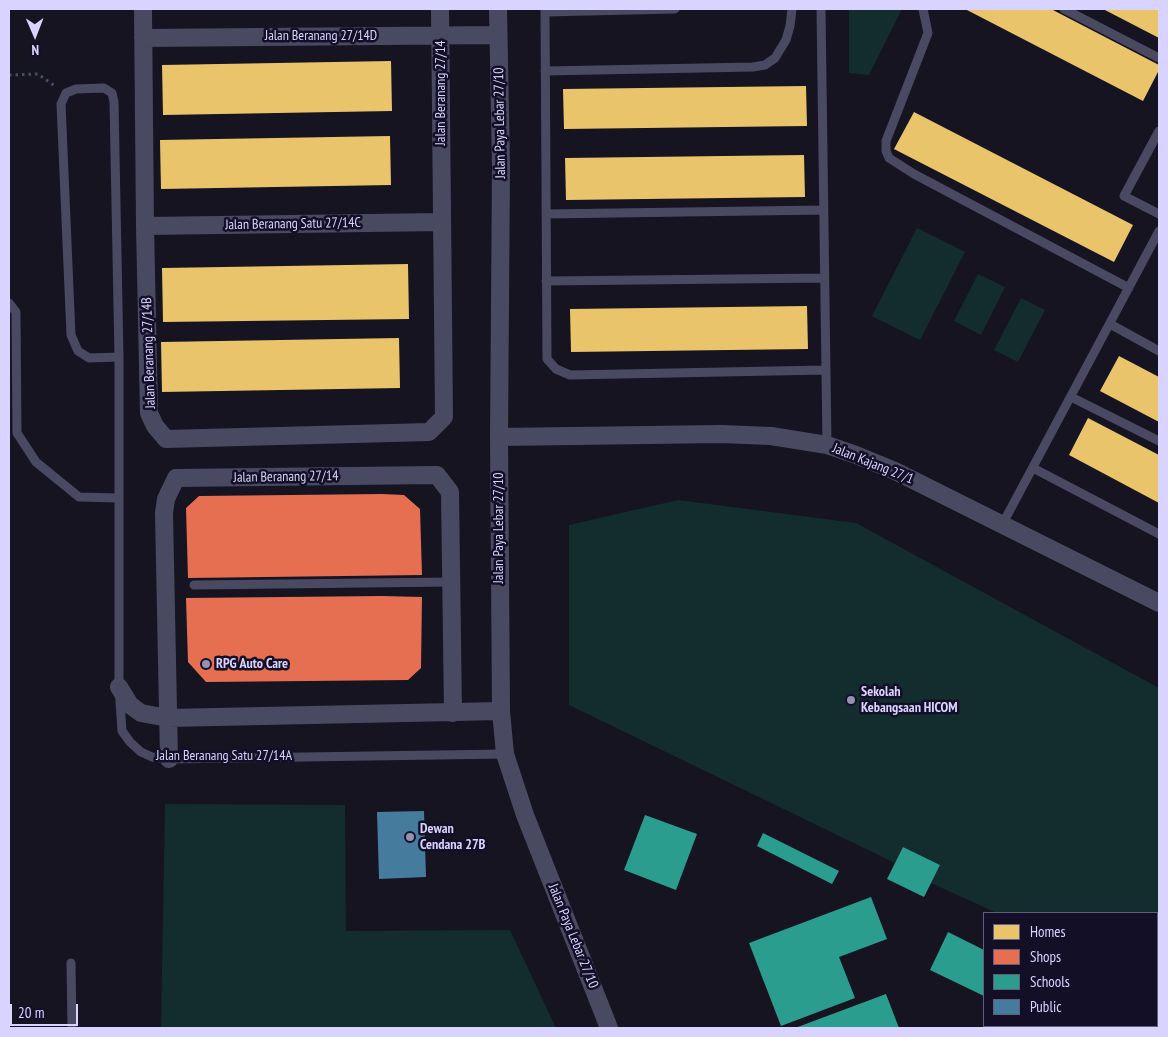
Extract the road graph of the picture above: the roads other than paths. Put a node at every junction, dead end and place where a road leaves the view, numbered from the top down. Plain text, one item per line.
1 (143, 9) edge
2 (440, 9) edge
3 (498, 9) edge
4 (675, 9) edge
5 (792, 9) edge
6 (821, 9) edge
7 (923, 9) edge
8 (1064, 9) edge
9 (545, 10) edge
10 (440, 35) junction
11 (498, 35) junction
12 (143, 38) junction
13 (1159, 58) edge
14 (545, 71) junction
15 (1159, 131) edge
16 (823, 210) junction
17 (546, 214) junction
18 (1159, 214) edge
19 (442, 222) junction
20 (145, 226) junction
21 (1159, 231) edge
22 (824, 278) junction
23 (546, 281) junction
24 (1129, 288) junction
25 (9, 303) edge
26 (1110, 324) junction
27 (1159, 351) edge
28 (119, 357) junction
29 (825, 370) junction
30 (1070, 397) junction
31 (444, 417) joint
32 (499, 437) junction
33 (1159, 441) edge
34 (827, 445) junction
35 (1033, 468) junction
36 (118, 498) junction
37 (1002, 525) junction
38 (1159, 534) edge
39 (451, 582) junction
40 (194, 585) dead end
41 (1159, 603) edge
42 (119, 687) junction
43 (501, 711) junction
44 (453, 712) junction
45 (168, 718) junction
46 (505, 754) junction
47 (169, 759) junction
48 (71, 963) dead end
49 (72, 1028) edge
50 (609, 1028) edge

1 - 12 street, Jalan Beranang 27/14B
2 - 10 street, Jalan Beranang 27/14
3 - 11 street, Jalan Paya Lebar 27/10
4 - 9 lane
5 - 14 lane
6 - 16 lane
7 - 24 lane
8 - 13 lane
9 - 14 lane
10 - 11 street, Jalan Beranang 27/14D
10 - 12 street, Jalan Beranang 27/14D
10 - 19 street, Jalan Beranang 27/14
11 - 32 street, Jalan Paya Lebar 27/10
12 - 20 street, Jalan Beranang 27/14B
14 - 17 lane
15 - 18 lane
16 - 17 lane
16 - 22 lane
17 - 23 lane
19 - 20 street, Jalan Beranang Satu 27/14C
19 - 31 street, Jalan Beranang 27/14
20 - 31 street, Jalan Beranang 27/14B
21 - 24 lane
22 - 23 lane
22 - 29 lane
23 - 29 lane
24 - 26 lane
25 - 36 lane
26 - 27 lane
26 - 30 lane
28 - 28 lane, Jalan Beranang Satu 27/14A
28 - 36 lane, Jalan Beranang Satu 27/14A
29 - 34 lane
30 - 33 lane
30 - 35 lane
32 - 34 street, Jalan Kajang 27/1
32 - 43 street, Jalan Paya Lebar 27/10
34 - 37 street, Jalan Kajang 27/1
35 - 37 lane
35 - 38 lane
36 - 42 lane, Jalan Beranang Satu 27/14A
37 - 41 street, Jalan Kajang 27/1
39 - 40 lane
39 - 44 street, Jalan Beranang 27/14
39 - 45 street, Jalan Beranang 27/14
42 - 45 street
42 - 47 lane, Jalan Beranang Satu 27/14A
43 - 44 street
43 - 46 street, Jalan Paya Lebar 27/10
44 - 45 street
45 - 47 street, Jalan Beranang 27/14
46 - 47 lane, Jalan Beranang Satu 27/14A
46 - 50 street, Jalan Paya Lebar 27/10
48 - 49 lane

